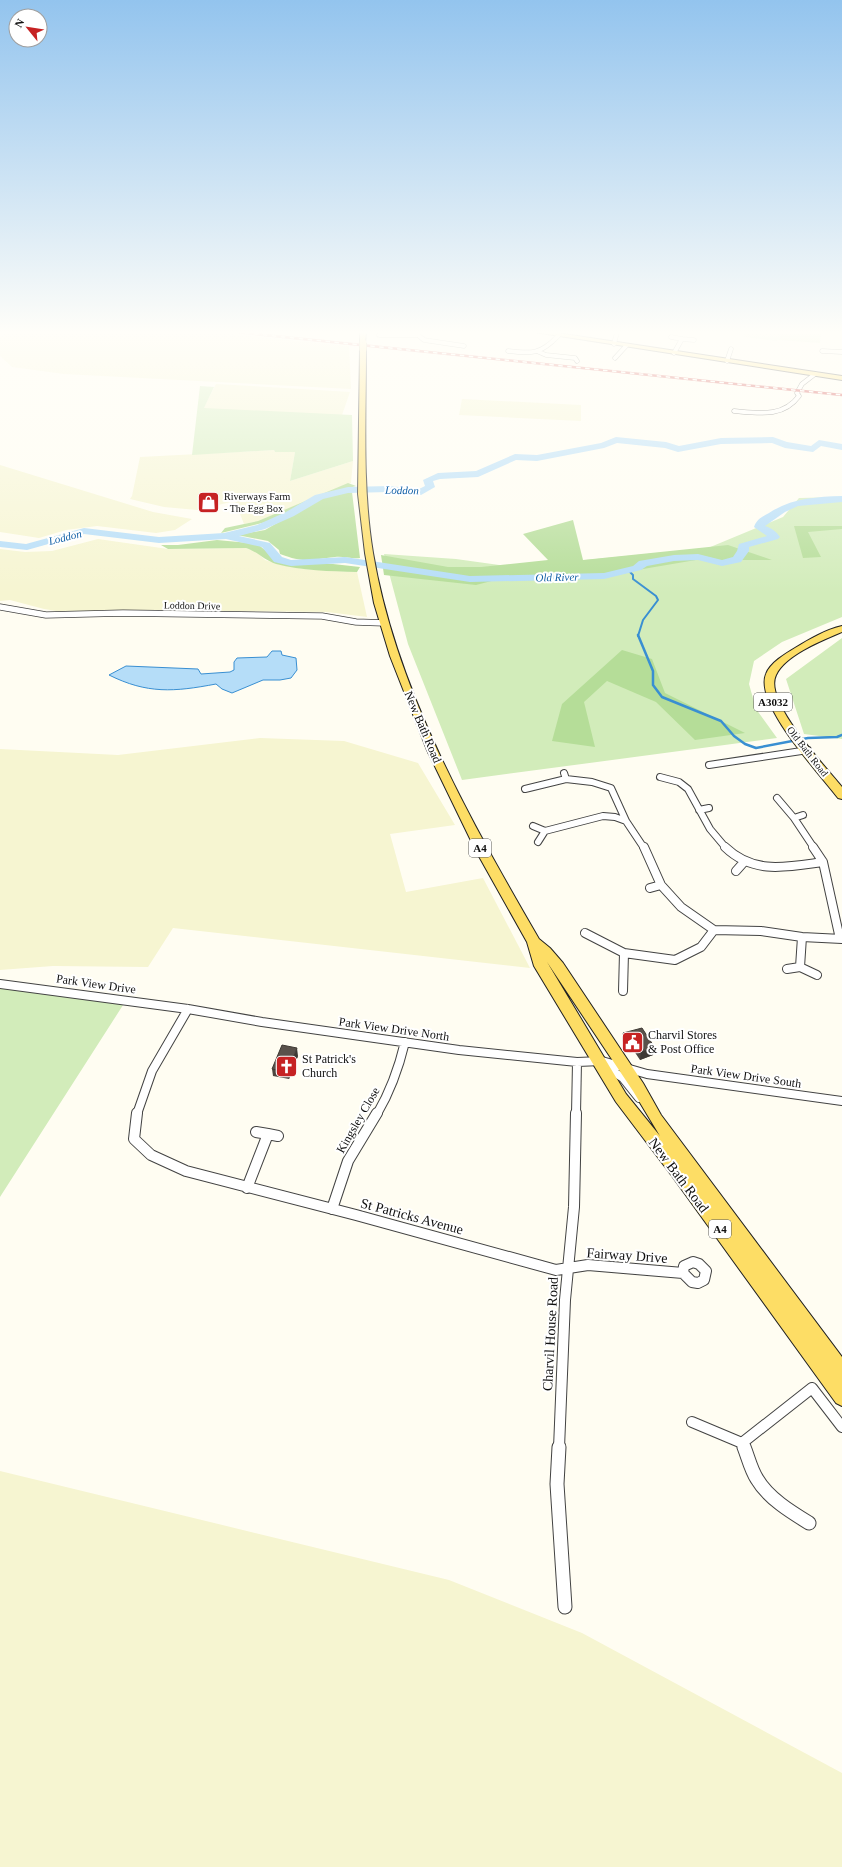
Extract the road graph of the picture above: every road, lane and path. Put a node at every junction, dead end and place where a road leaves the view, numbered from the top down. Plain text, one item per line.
1 (362, 419) edge
2 (0, 607) edge
3 (385, 623) junction
4 (842, 629) edge
5 (806, 747) junction
6 (723, 754) dead end
7 (729, 761) junction
8 (709, 766) dead end
9 (660, 777) dead end
10 (525, 790) dead end
11 (842, 795) edge
12 (777, 798) dead end
13 (709, 808) dead end
14 (699, 810) junction
15 (803, 816) dead end
16 (794, 818) junction
17 (626, 821) junction
18 (533, 826) dead end
19 (545, 832) junction
20 (538, 842) dead end
21 (744, 862) junction
22 (823, 862) junction
23 (736, 871) dead end
24 (662, 885) junction
25 (650, 888) dead end
26 (714, 930) junction
27 (585, 933) dead end
28 (802, 937) junction
29 (841, 939) edge
30 (534, 942) junction
31 (624, 953) junction
32 (800, 966) junction
33 (787, 969) dead end
34 (817, 975) dead end
35 (0, 984) edge
36 (623, 991) dead end
37 (188, 1009) junction
38 (405, 1042) junction
39 (577, 1062) junction
40 (598, 1062) junction
41 (622, 1065) junction
42 (647, 1074) junction
43 (638, 1086) junction
44 (842, 1101) edge
45 (647, 1106) junction
46 (256, 1132) dead end
47 (268, 1134) junction
48 (278, 1136) dead end
49 (247, 1188) junction
50 (332, 1209) junction
51 (569, 1268) junction
52 (683, 1273) dead end
53 (842, 1372) edge
54 (842, 1397) edge
55 (692, 1422) dead end
56 (842, 1427) edge
57 (742, 1443) junction
58 (809, 1523) dead end
59 (565, 1607) dead end

1 - 3 main road, New Bath Road / A4
2 - 3 street, Loddon Drive
3 - 30 main road, New Bath Road / A4
4 - 5 main road, Old Bath Road / A3032
5 - 7 street
5 - 11 main road, Old Bath Road / A3032
6 - 7 street
7 - 8 street
9 - 14 street
10 - 17 street
12 - 16 street
13 - 14 street
14 - 21 street
15 - 16 street
16 - 22 street
17 - 19 street
17 - 24 street
18 - 19 street
19 - 20 street
21 - 22 street
21 - 23 street
22 - 29 street
24 - 25 street
24 - 26 street
26 - 28 street
26 - 31 street
27 - 31 street
28 - 29 street
28 - 32 street
30 - 40 main road, New Bath Road / A4
30 - 41 main road, New Bath Road / A4
31 - 36 street
32 - 33 street
32 - 34 street
35 - 37 street, Park View Drive
37 - 38 street, Park View Drive North
37 - 49 street, St Patricks Avenue
38 - 39 street, Park View Drive North
38 - 50 street, Kingsley Close
39 - 40 street, Park View Drive North
39 - 51 street, Charvil House Road
40 - 41 street, Park View Drive South
40 - 45 street
40 - 54 main road, New Bath Road / A4
41 - 42 street, Park View Drive South
41 - 43 main road, New Bath Road / A4
42 - 43 street
42 - 44 street, Park View Drive South
43 - 45 main road, New Bath Road / A4
45 - 53 main road, New Bath Road / A4
46 - 47 street
47 - 48 street
47 - 49 street
49 - 50 street, St Patricks Avenue
50 - 51 street, St Patricks Avenue
51 - 52 street, Fairway Drive
51 - 59 street, Charvil House Road
55 - 57 street
56 - 57 street
57 - 58 street

